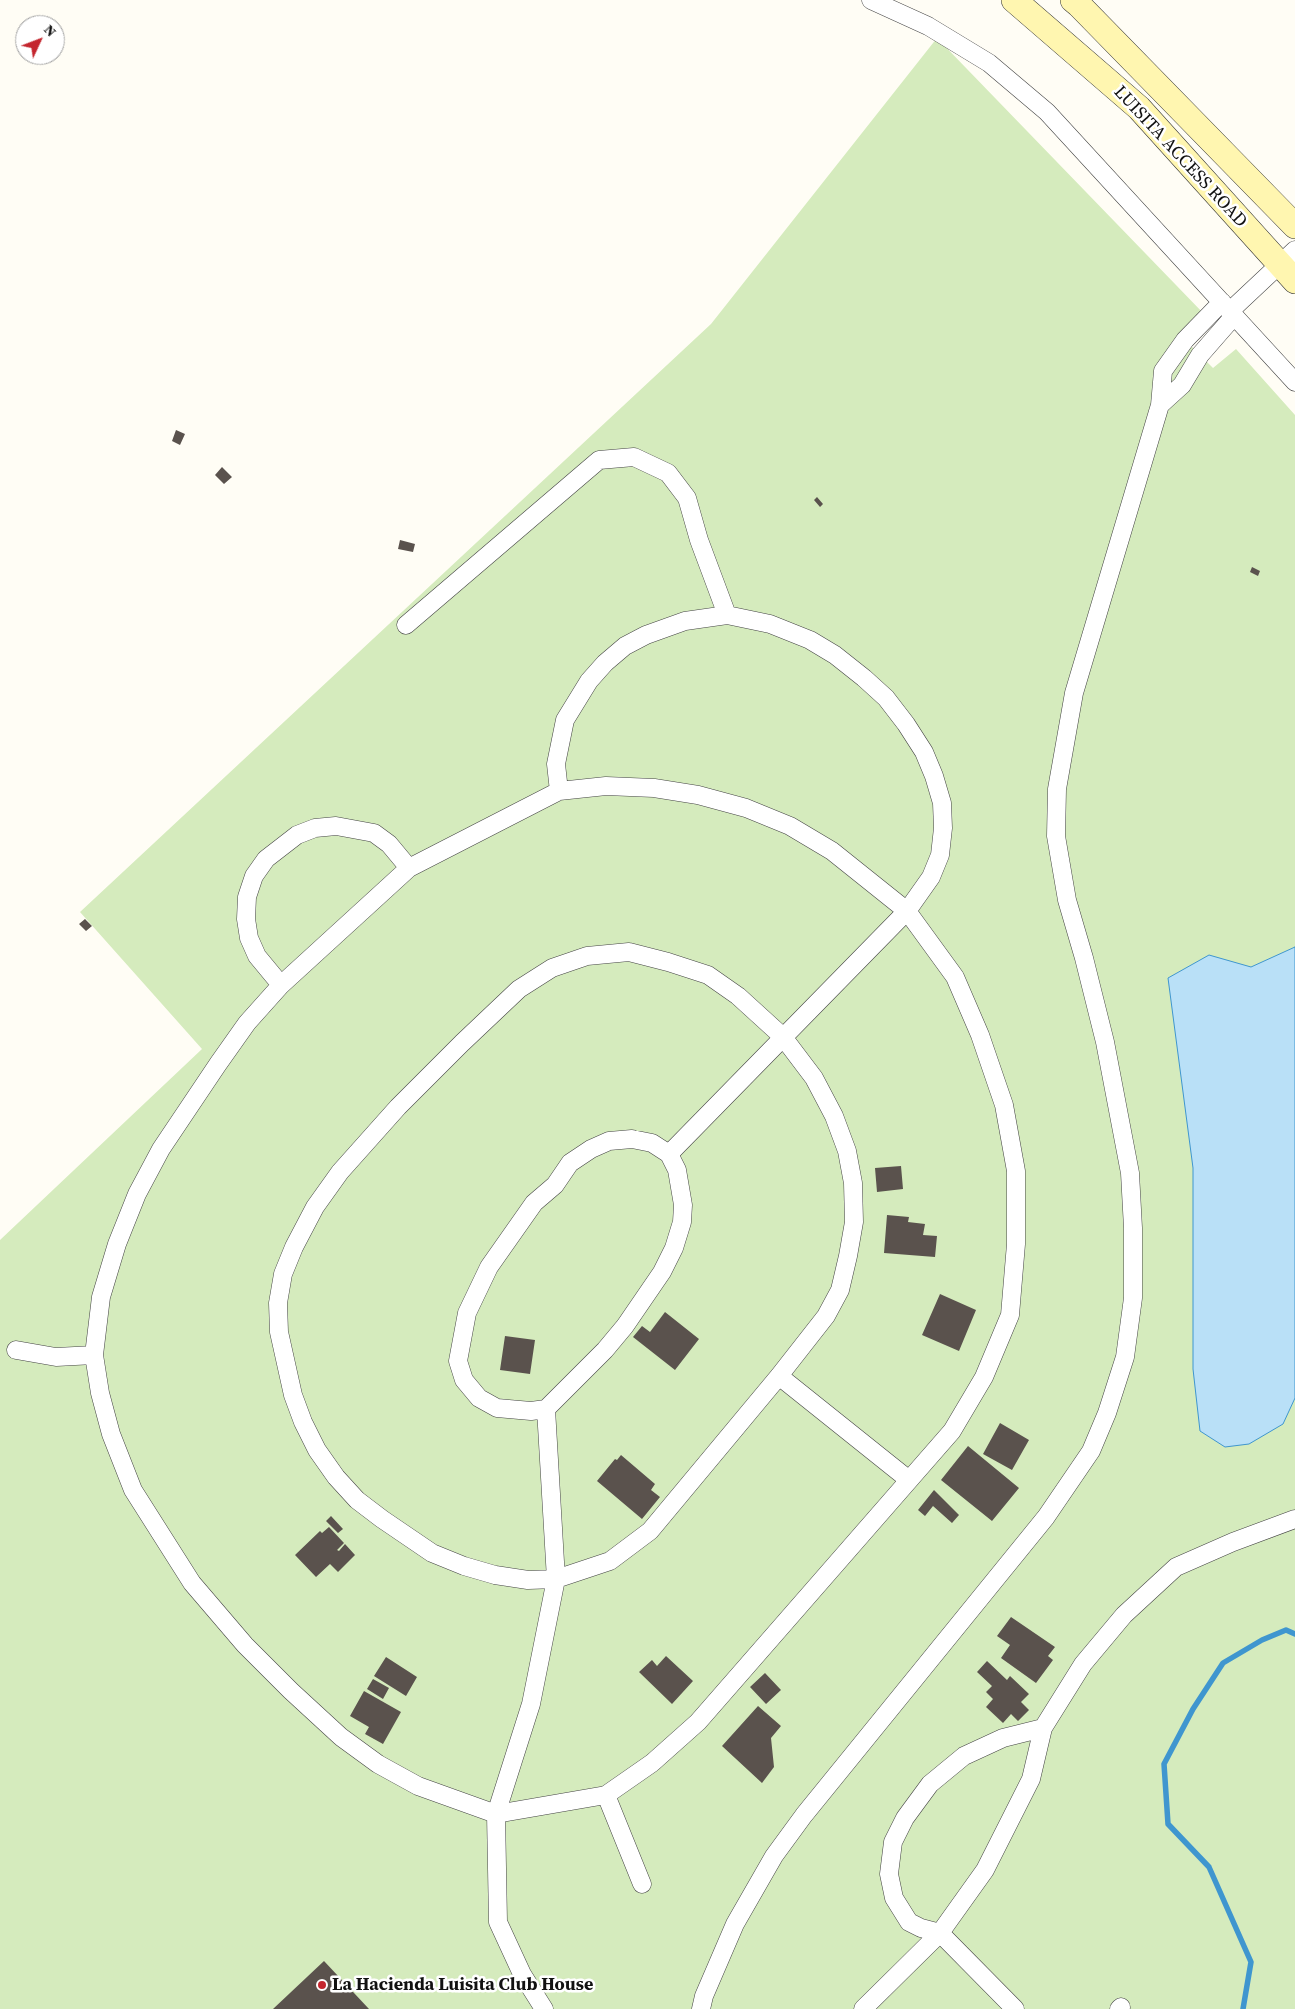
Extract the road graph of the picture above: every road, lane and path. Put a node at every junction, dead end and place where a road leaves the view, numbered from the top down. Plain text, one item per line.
1 (871, 0) edge
2 (1014, 0) edge
3 (1073, 0) edge
4 (1295, 226) edge
5 (1290, 265) edge
6 (1229, 310) junction
7 (1295, 382) edge
8 (727, 615) junction
9 (406, 625) dead end
10 (558, 791) junction
11 (409, 868) junction
12 (907, 912) junction
13 (280, 985) junction
14 (782, 1037) junction
15 (669, 1154) junction
16 (16, 1350) dead end
17 (94, 1355) junction
18 (779, 1376) junction
19 (546, 1409) junction
20 (909, 1480) junction
21 (1295, 1519) edge
22 (556, 1578) junction
23 (1043, 1728) junction
24 (606, 1795) junction
25 (496, 1814) junction
26 (642, 1884) dead end
27 (940, 1933) junction
28 (544, 2009) edge
29 (701, 2009) edge
30 (863, 2009) edge
31 (1015, 2009) edge

1 - 6 street
2 - 5 main road, LUISITA ACCESS ROAD
3 - 4 main road, LUISITA ACCESS ROAD
5 - 6 street
6 - 7 street
6 - 29 street
8 - 9 street
8 - 10 street
8 - 12 street
10 - 11 street
10 - 12 street
11 - 13 street
11 - 13 street
12 - 14 street
12 - 20 street
13 - 17 street
14 - 15 street
14 - 18 street
14 - 22 street
15 - 19 street
15 - 19 street
16 - 17 street
17 - 25 street
18 - 20 street
18 - 22 street
19 - 22 street
20 - 24 street
21 - 23 street
22 - 25 street
23 - 27 street
23 - 27 street
24 - 25 street
24 - 26 street
25 - 28 street
27 - 30 street
27 - 31 street

